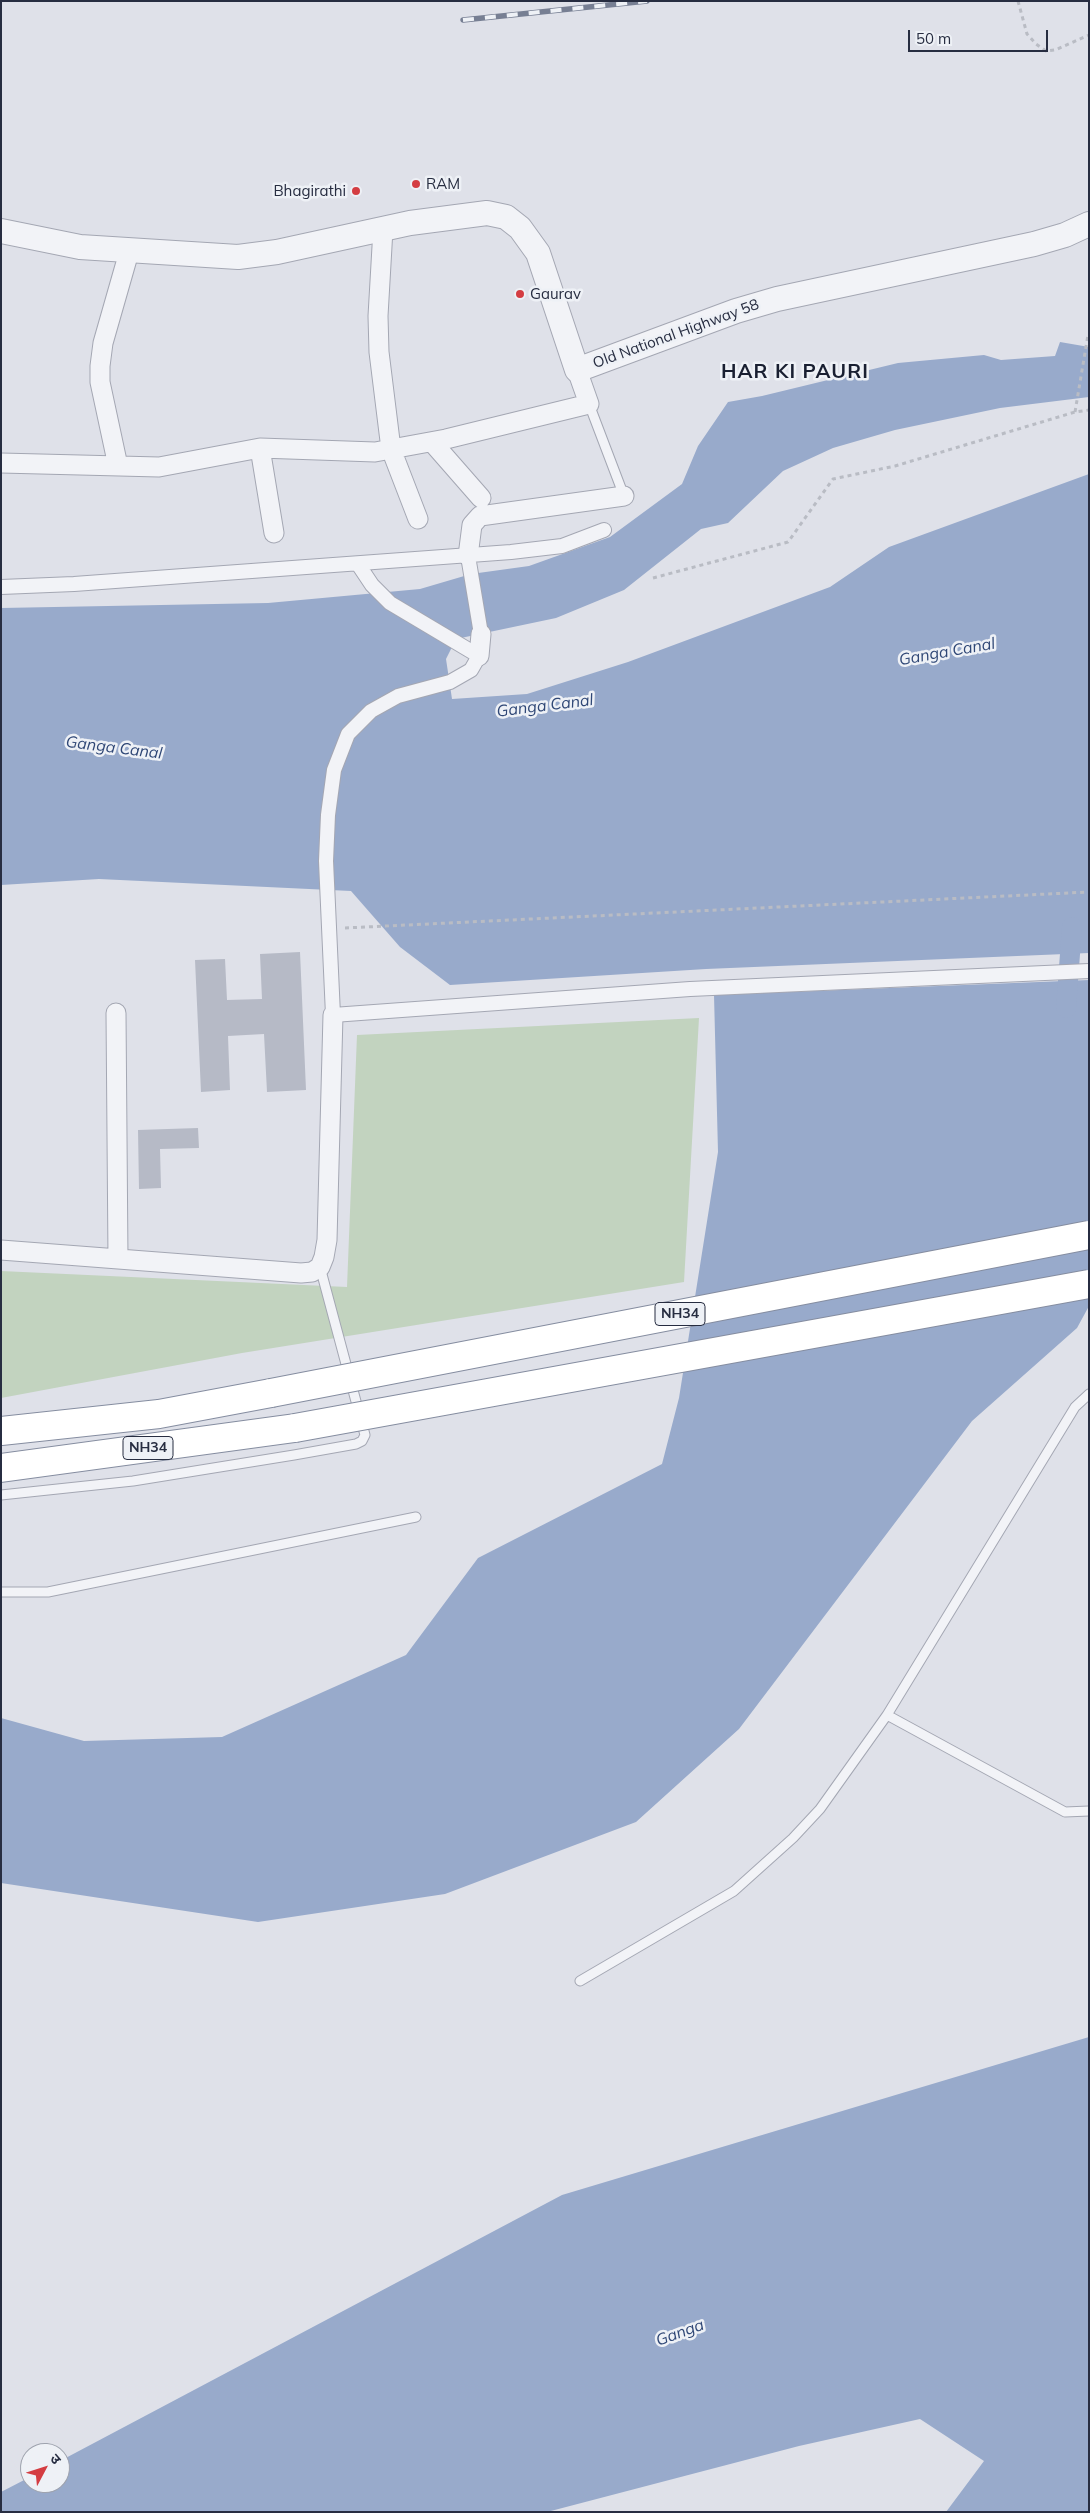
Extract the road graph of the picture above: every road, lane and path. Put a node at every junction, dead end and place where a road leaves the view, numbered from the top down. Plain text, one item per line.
1 (1018, 1) edge
2 (1089, 35) edge
3 (1089, 224) edge
4 (383, 228) junction
5 (1, 231) edge
6 (129, 252) junction
7 (1088, 335) edge
8 (577, 370) junction
9 (589, 404) junction
10 (1089, 410) edge
11 (1075, 412) junction
12 (432, 442) junction
13 (260, 448) junction
14 (391, 449) junction
15 (1, 463) edge
16 (118, 466) junction
17 (624, 496) joint
18 (481, 498) dead end
19 (418, 519) dead end
20 (604, 530) dead end
21 (274, 533) dead end
22 (358, 564) junction
23 (469, 565) junction
24 (654, 578) dead end
25 (1, 587) edge
26 (481, 634) joint
27 (479, 656) junction
28 (1089, 892) edge
29 (359, 928) dead end
30 (1089, 971) edge
31 (116, 1013) dead end
32 (333, 1015) junction
33 (1089, 1234) edge
34 (1, 1250) edge
35 (118, 1259) junction
36 (320, 1266) junction
37 (1089, 1284) edge
38 (1089, 1394) edge
39 (1, 1431) edge
40 (1, 1468) edge
41 (1, 1494) edge
42 (416, 1517) dead end
43 (1, 1592) edge
44 (888, 1715) junction
45 (1089, 1811) edge
46 (580, 1981) dead end

1 - 2 path
3 - 8 street, Old National Highway 58
4 - 6 street, Old National Highway 58
4 - 8 street, Old National Highway 58
4 - 14 street
5 - 6 street, Old National Highway 58
6 - 16 street
7 - 11 path
8 - 9 street
9 - 12 street
9 - 17 lane
10 - 11 path
11 - 24 path
12 - 14 street
12 - 18 street
13 - 14 street
13 - 16 street
13 - 21 street
14 - 19 street
15 - 16 street
17 - 23 street
20 - 23 street
22 - 23 street
22 - 25 street
22 - 27 street
23 - 26 street
26 - 27 street
27 - 32 street
28 - 29 path
30 - 32 street
31 - 35 street
32 - 36 street
33 - 39 highway, NH34, bridge
34 - 35 street
35 - 36 street
36 - 41 lane
37 - 40 highway, NH34, bridge
38 - 44 lane
42 - 43 lane
44 - 45 lane
44 - 46 lane

